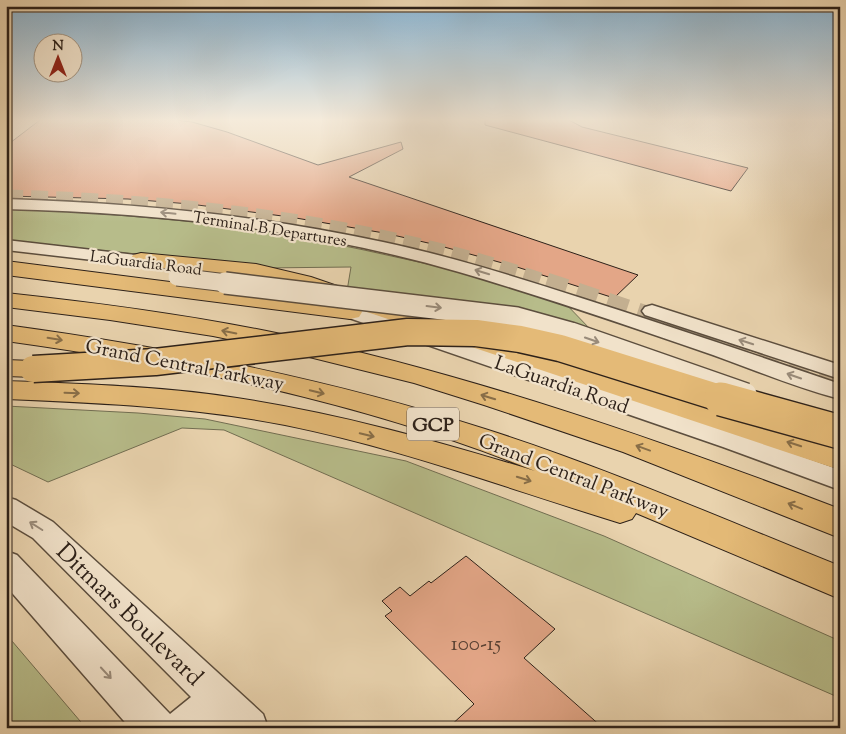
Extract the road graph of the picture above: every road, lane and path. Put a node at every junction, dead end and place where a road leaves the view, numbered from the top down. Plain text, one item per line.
1 (6, 204) edge
2 (6, 245) edge
3 (6, 257) edge
4 (142, 260) junction
5 (6, 268) edge
6 (6, 300) edge
7 (627, 304) dead end
8 (350, 312) junction
9 (6, 333) edge
10 (6, 368) edge
11 (839, 381) edge
12 (6, 390) edge
13 (840, 430) edge
14 (840, 460) edge
15 (840, 480) edge
16 (6, 508) edge
17 (840, 524) edge
18 (6, 564) edge
19 (840, 583) edge
20 (218, 698) junction
21 (156, 728) edge
22 (184, 728) edge
23 (248, 728) edge

11 -> 1 street, Terminal B Departures
2 - 4 street, LaGuardia Road
3 -> 13 street, LaGuardia Road, bridge
4 - 8 street, LaGuardia Road
14 -> 4 highway
5 - 8 highway
17 -> 6 highway, Grand Central Parkway / GCP
11 -> 7 street
8 - 15 street, LaGuardia Road
9 -> 19 highway, Grand Central Parkway / GCP
10 - 13 highway, bridge
12 -> 19 highway
20 -> 16 street, Ditmars Boulevard
18 -> 21 street
20 - 22 street
20 - 23 street, Ditmars Boulevard

